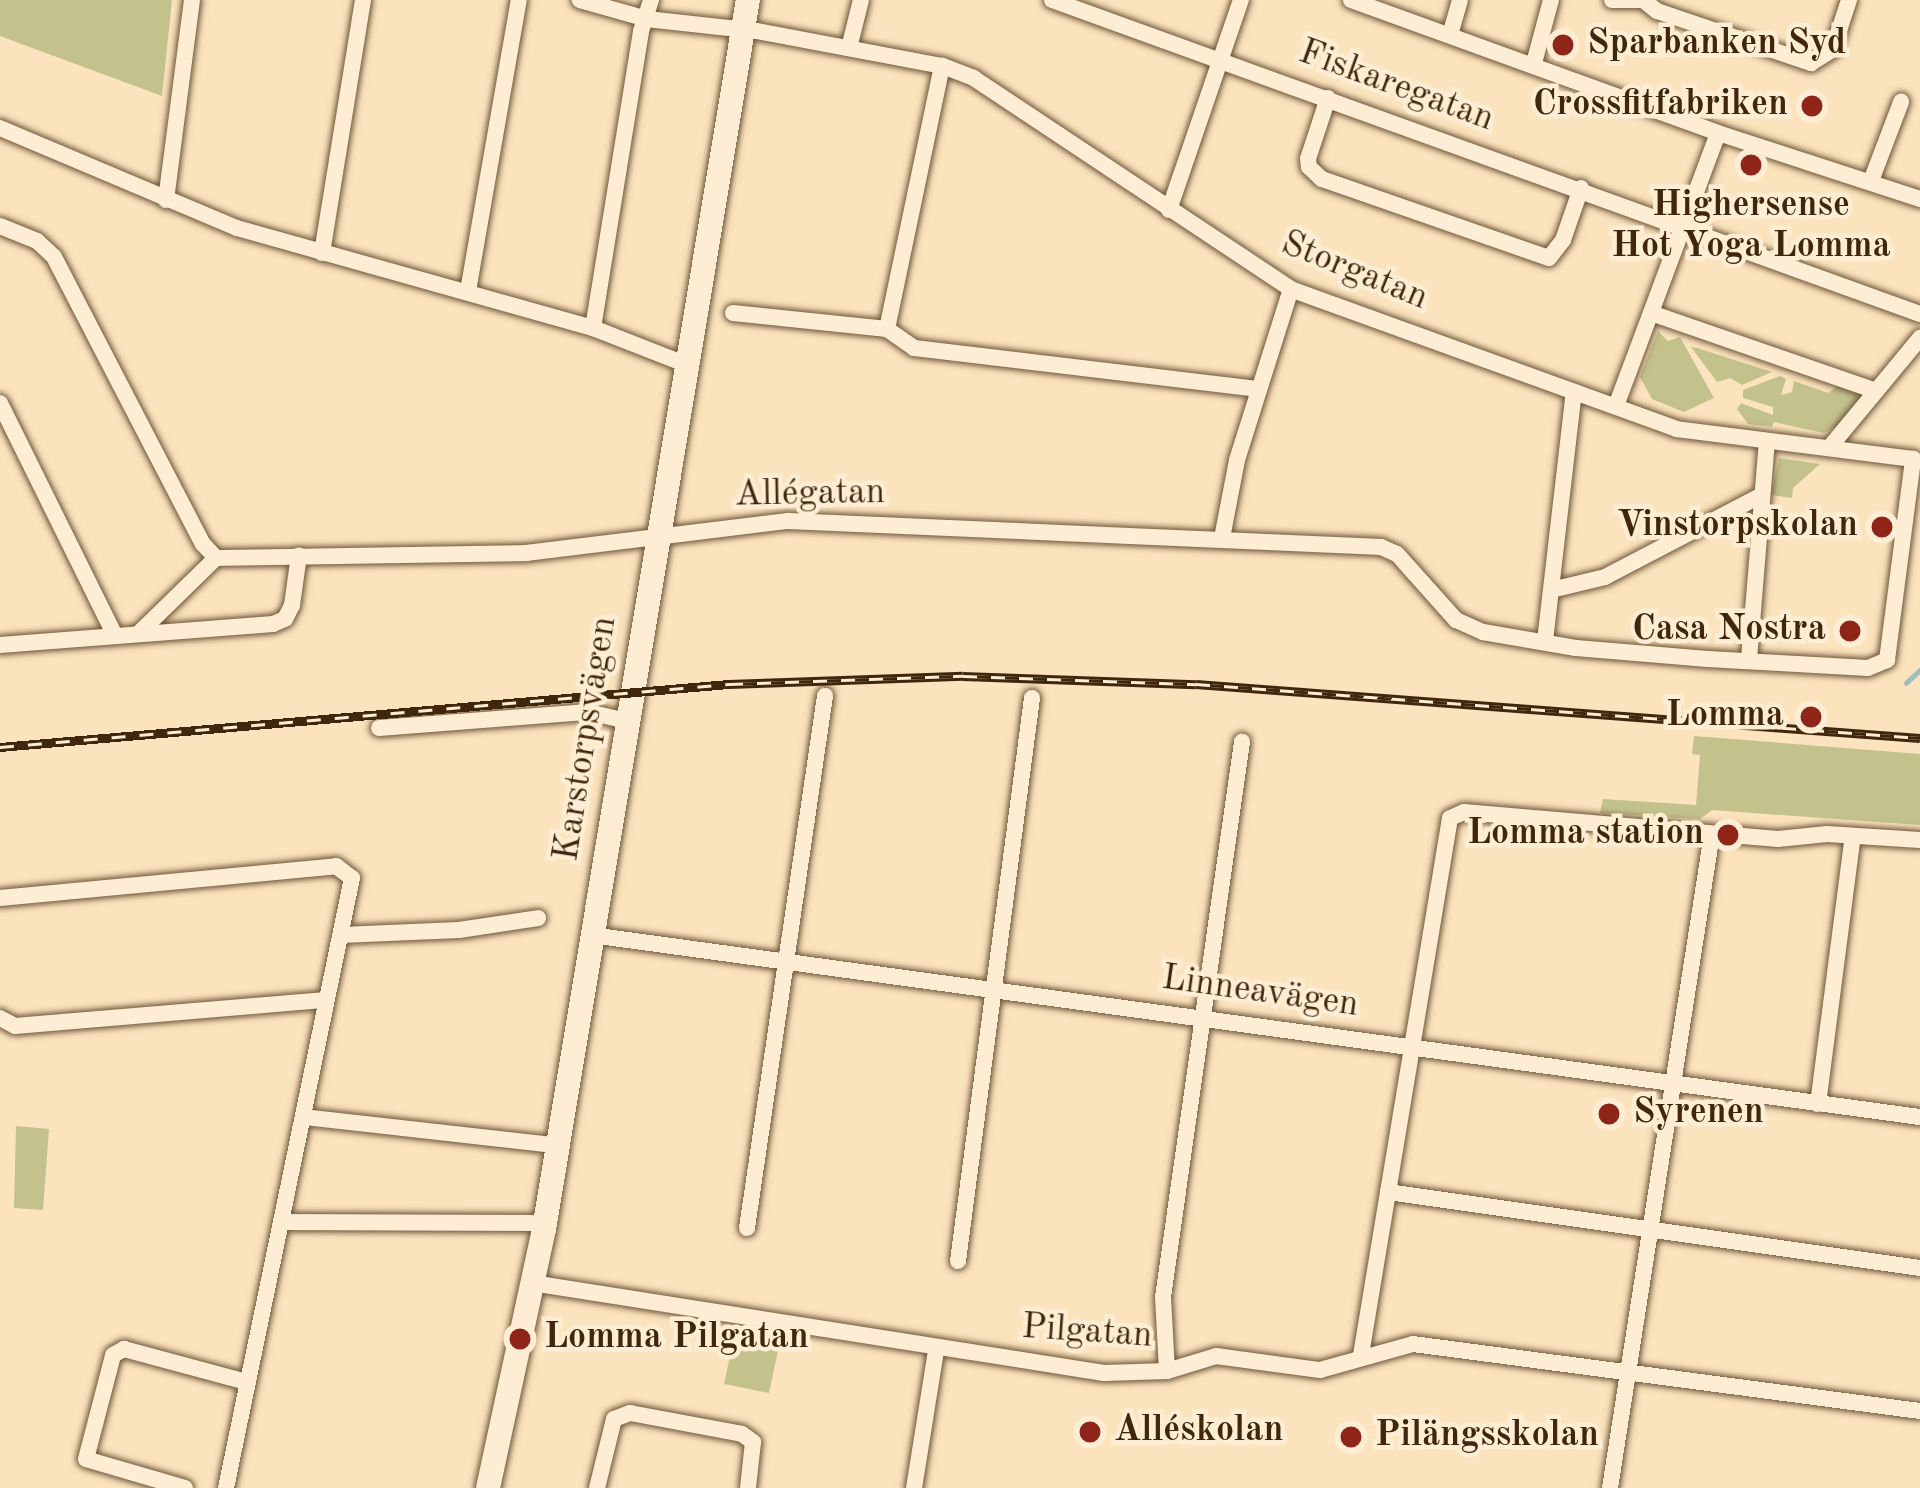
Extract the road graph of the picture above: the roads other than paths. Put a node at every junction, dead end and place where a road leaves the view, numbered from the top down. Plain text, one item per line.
1 (192, 0) edge
2 (362, 0) edge
3 (519, 0) edge
4 (580, 0) edge
5 (651, 0) edge
6 (748, 0) edge
7 (861, 0) edge
8 (1052, 0) edge
9 (1241, 0) edge
10 (1352, 0) edge
11 (1460, 0) edge
12 (1551, 0) edge
13 (1612, 0) edge
14 (1642, 0) edge
15 (1849, 0) edge
16 (647, 19) junction
17 (742, 31) junction
18 (1450, 35) junction
19 (849, 48) junction
20 (1221, 58) junction
21 (1534, 64) junction
22 (942, 66) junction
23 (1328, 98) junction
24 (1901, 102) dead end
25 (0, 128) edge
26 (1718, 133) junction
27 (1871, 181) junction
28 (1581, 188) junction
29 (1920, 199) edge
30 (166, 200) junction
31 (1169, 210) junction
32 (0, 226) edge
33 (1683, 228) junction
34 (322, 254) junction
35 (1291, 289) junction
36 (468, 291) junction
37 (734, 313) dead end
38 (1651, 313) junction
39 (1920, 314) edge
40 (593, 328) junction
41 (887, 329) junction
42 (1920, 338) edge
43 (685, 364) junction
44 (1258, 389) junction
45 (1876, 391) junction
46 (1574, 392) junction
47 (0, 403) edge
48 (1616, 406) junction
49 (1767, 442) junction
50 (1829, 448) junction
51 (1762, 496) junction
52 (656, 537) junction
53 (1222, 538) junction
54 (299, 555) junction
55 (216, 558) junction
56 (1551, 590) junction
57 (138, 634) junction
58 (115, 636) junction
59 (1545, 641) junction
60 (0, 645) edge
61 (1749, 659) junction
62 (825, 696) dead end
63 (1032, 698) dead end
64 (626, 722) junction
65 (380, 728) dead end
66 (1242, 742) dead end
67 (1712, 834) junction
68 (1853, 836) junction
69 (1920, 840) edge
70 (0, 898) edge
71 (538, 918) dead end
72 (341, 935) junction
73 (591, 935) junction
74 (786, 961) junction
75 (993, 989) junction
76 (326, 1000) junction
77 (0, 1018) edge
78 (1205, 1018) junction
79 (1413, 1047) junction
80 (1672, 1084) junction
81 (1818, 1104) junction
82 (304, 1117) junction
83 (1920, 1117) edge
84 (546, 1144) dead end
85 (1388, 1192) junction
86 (281, 1222) junction
87 (532, 1223) dead end
88 (747, 1228) dead end
89 (1652, 1230) junction
90 (958, 1261) dead end
91 (1920, 1268) edge
92 (532, 1283) junction
93 (936, 1350) junction
94 (1361, 1355) junction
95 (1167, 1371) junction
96 (1631, 1371) junction
97 (246, 1382) junction
98 (1920, 1411) edge
99 (185, 1488) edge
100 (226, 1488) edge
101 (488, 1488) edge
102 (597, 1488) edge
103 (748, 1488) edge
104 (914, 1488) edge
105 (1610, 1488) edge

1 - 30 street
2 - 34 street
3 - 36 street
4 - 16 street, Storgatan
5 - 16 street
6 - 17 street, Karstorpsvägen
7 - 19 street
8 - 20 street, Fiskaregatan
9 - 20 street
10 - 18 street
11 - 18 street
12 - 21 street
13 - 14 street
14 - 15 street
16 - 17 street, Storgatan
16 - 40 street
17 - 19 street, Storgatan
17 - 43 street, Karstorpsvägen
18 - 21 street
19 - 22 street, Storgatan
20 - 23 street, Fiskaregatan
20 - 31 street
21 - 26 street
22 - 31 street, Storgatan
22 - 41 street
23 - 28 street, Fiskaregatan
23 - 28 street
24 - 27 street
25 - 30 street
26 - 27 street
26 - 33 street
27 - 29 street
28 - 33 street, Fiskaregatan
30 - 34 street
31 - 35 street, Storgatan
32 - 55 street
33 - 38 street
33 - 39 street, Fiskaregatan
34 - 36 street
35 - 44 street
35 - 46 street, Storgatan
36 - 40 street
37 - 41 street
38 - 45 street
38 - 48 street
40 - 43 street
41 - 44 street
42 - 45 street
43 - 52 street, Karstorpsvägen
44 - 53 street
45 - 50 street
46 - 48 street, Storgatan
46 - 56 street
47 - 58 street
48 - 49 street, Storgatan
49 - 50 street, Storgatan
49 - 51 street
50 - 61 street, Storgatan
51 - 56 street
51 - 61 street
52 - 53 street, Allégatan
52 - 54 street, Allégatan
52 - 64 street, Karstorpsvägen
53 - 59 street, Allégatan
54 - 55 street, Allégatan
54 - 57 street
55 - 57 street
56 - 59 street
57 - 58 street
58 - 60 street
59 - 61 street
62 - 74 street
63 - 75 street
64 - 65 street
64 - 73 street, Karstorpsvägen
66 - 78 street
67 - 68 street
67 - 79 street
67 - 80 street
68 - 69 street
68 - 81 street
70 - 72 street
71 - 72 street
72 - 76 street
73 - 74 street, Linneavägen
73 - 92 street, Karstorpsvägen
74 - 75 street, Linneavägen
74 - 88 street
75 - 78 street, Linneavägen
75 - 90 street
76 - 77 street
76 - 82 street
78 - 79 street, Linneavägen
78 - 95 street
79 - 80 street, Linneavägen
79 - 85 street
80 - 81 street, Linneavägen
80 - 89 street
81 - 83 street, Linneavägen
82 - 84 street
82 - 86 street
85 - 89 street
85 - 94 street
86 - 87 street
86 - 97 street
89 - 91 street
89 - 96 street
92 - 93 street, Pilgatan
92 - 101 street, Karstorpsvägen
93 - 95 street, Pilgatan
93 - 104 street
94 - 95 street, Pilgatan
94 - 96 street, Pilgatan
96 - 98 street, Pilgatan
96 - 105 street
97 - 99 street
97 - 100 street
102 - 103 street

